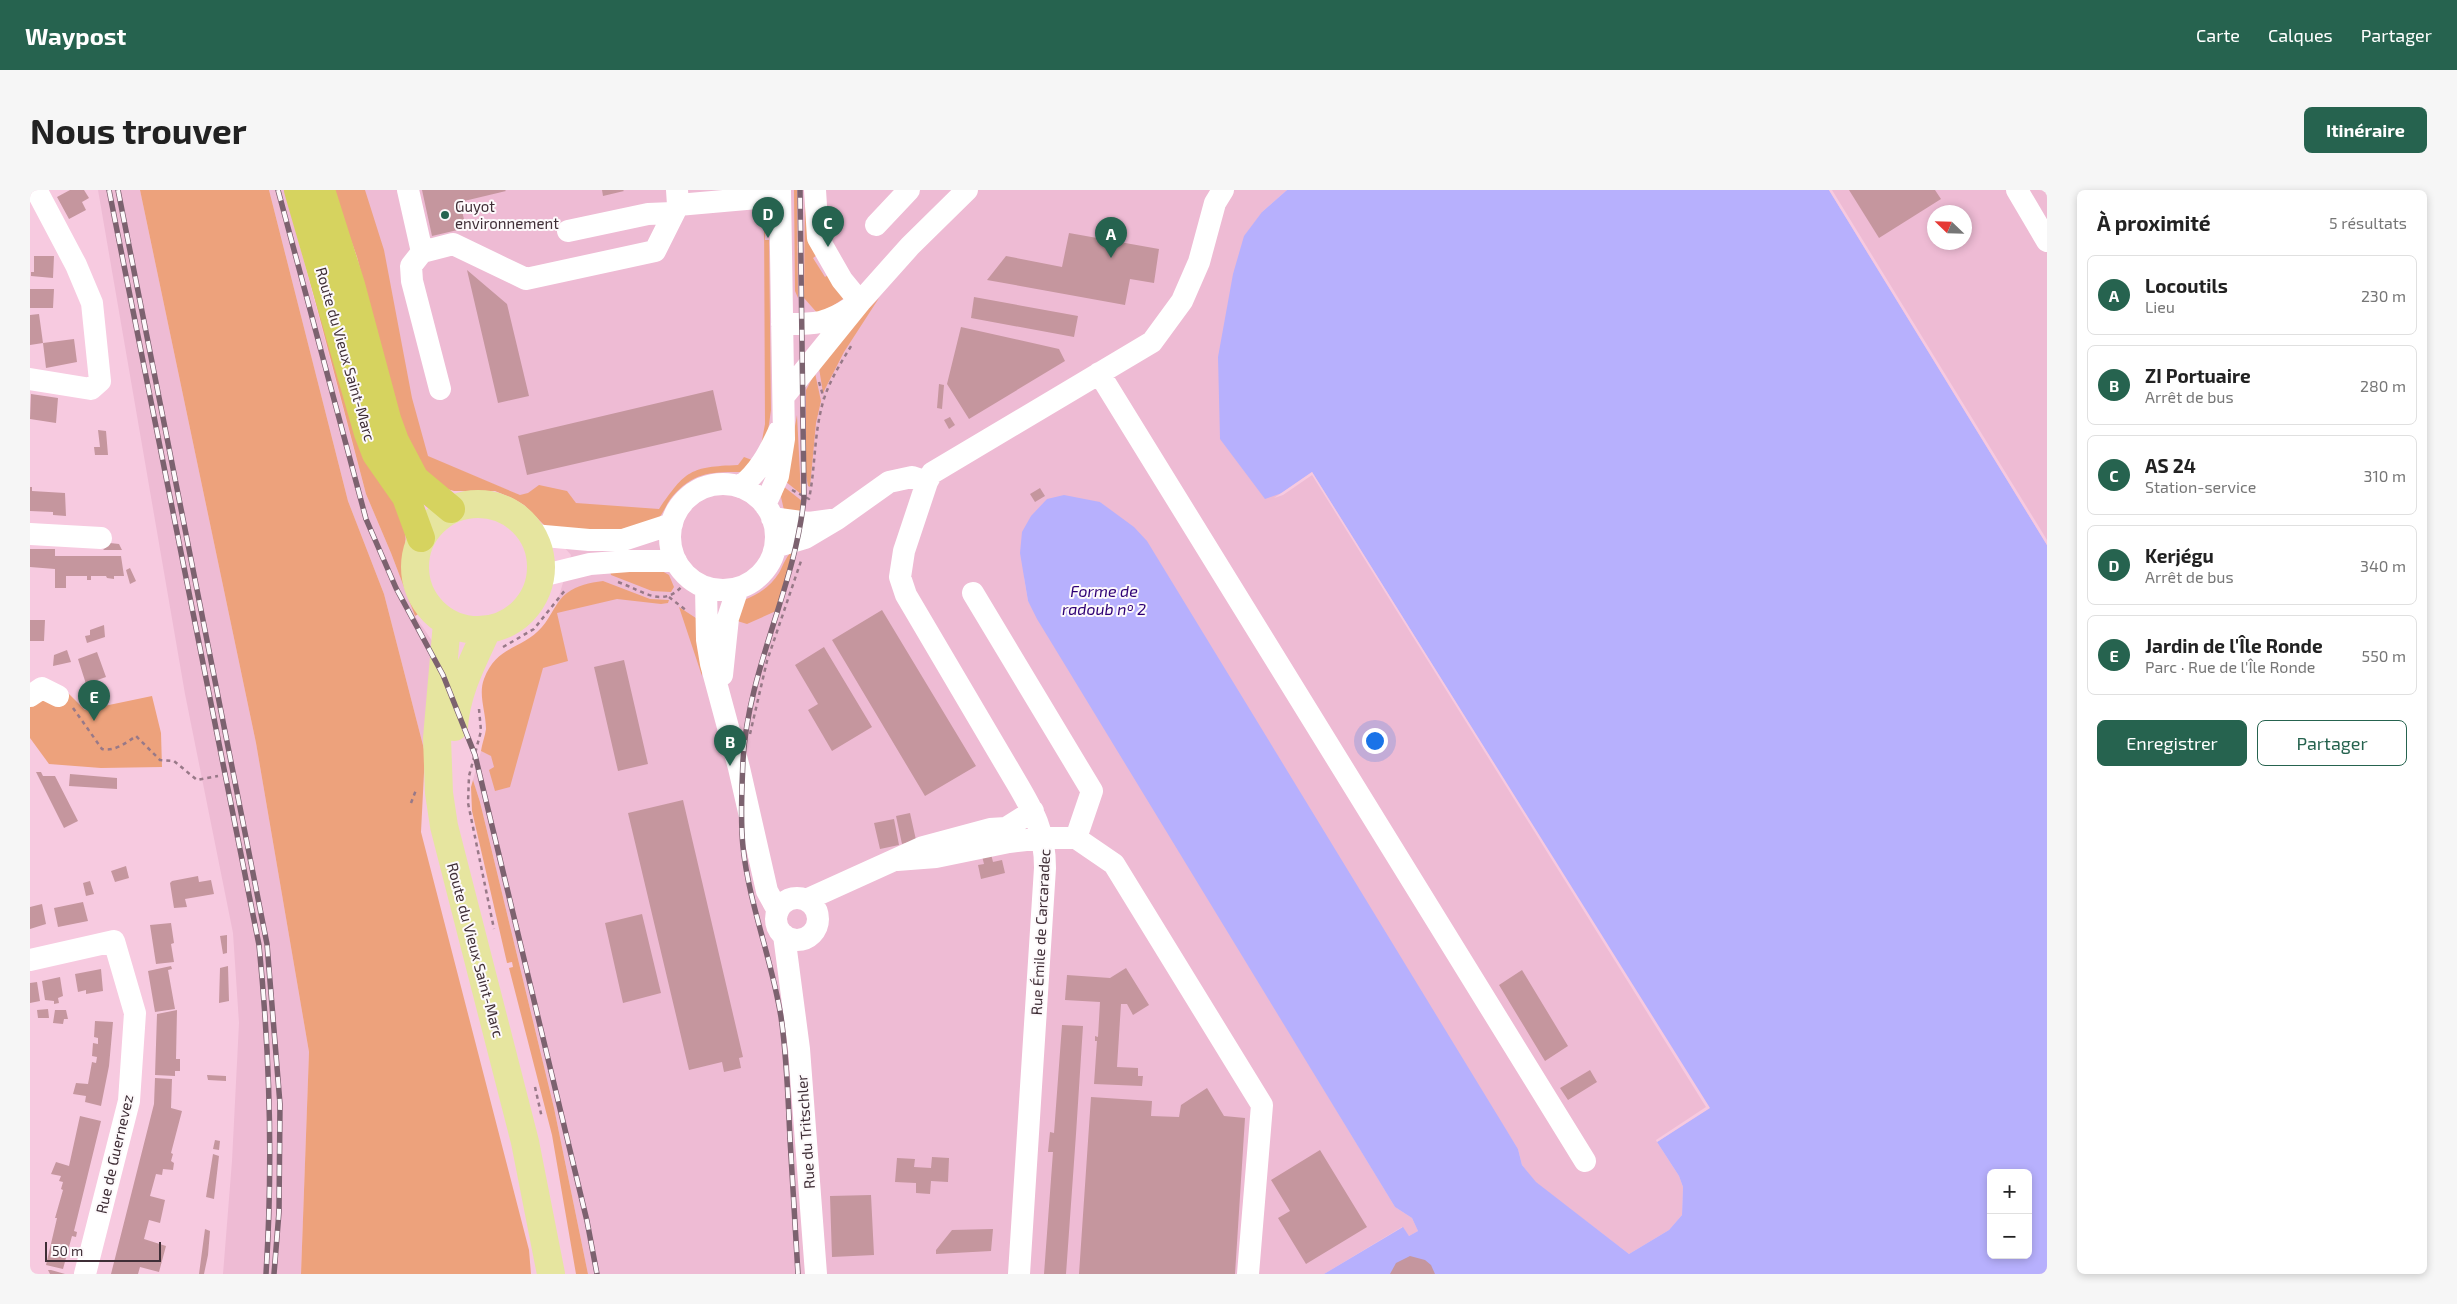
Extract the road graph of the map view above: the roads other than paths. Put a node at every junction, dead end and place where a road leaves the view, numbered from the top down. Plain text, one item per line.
1 (298, 190) edge
2 (321, 190) edge
3 (408, 190) edge
4 (815, 190) edge
5 (909, 190) edge
6 (967, 190) edge
7 (1223, 190) edge
8 (2017, 190) edge
9 (780, 193) edge
10 (39, 195) dead end
11 (676, 203) edge
12 (876, 225) dead end
13 (568, 231) dead end
14 (2047, 241) edge
15 (422, 252) junction
16 (860, 302) junction
17 (782, 324) junction
18 (1099, 373) junction
19 (30, 379) edge
20 (440, 389) dead end
21 (784, 396) junction
22 (784, 421) junction
23 (927, 482) junction
24 (740, 487) junction
25 (451, 509) junction
26 (769, 512) junction
27 (672, 524) junction
28 (807, 531) junction
29 (30, 534) edge
30 (534, 535) junction
31 (101, 538) dead end
32 (421, 538) junction
33 (775, 547) junction
34 (541, 576) junction
35 (690, 576) junction
36 (738, 588) junction
37 (973, 593) dead end
38 (447, 623) junction
39 (495, 639) junction
40 (30, 696) edge
41 (58, 696) road end
42 (720, 696) junction
43 (1033, 811) junction
44 (986, 838) junction
45 (1044, 838) junction
46 (1076, 838) junction
47 (800, 913) junction
48 (30, 960) edge
49 (792, 989) junction
50 (1585, 1161) dead end
51 (85, 1274) edge
52 (550, 1274) edge
53 (564, 1274) edge
54 (816, 1274) edge
55 (1019, 1274) edge
56 (1248, 1274) edge

1 - 32 highway, Route du Vieux Saint-Marc
2 - 25 highway, Route du Vieux Saint-Marc
3 - 15 street
4 - 16 street
5 - 12 street
6 - 16 street
7 - 18 street
8 - 14 street
9 - 11 street
9 - 17 street
10 - 19 street
11 - 13 street
11 - 15 street
15 - 20 street
16 - 17 street
16 - 21 street
17 - 21 street
18 - 23 street
18 - 50 street
21 - 22 street
22 - 24 street
22 - 26 street
23 - 28 street
23 - 43 street, Rue Émile de Carcaradec
24 - 26 street
24 - 27 street
25 - 30 main road
25 - 32 main road
26 - 28 street
26 - 33 street
27 - 30 street
27 - 35 street
28 - 33 street
29 - 31 street
30 - 34 main road
32 - 38 main road
33 - 36 street
34 - 35 street
34 - 39 main road
35 - 36 street
35 - 42 street
36 - 42 street
37 - 46 street
38 - 39 main road
38 - 52 main road, Route du Vieux Saint-Marc
39 - 53 main road, Route du Vieux Saint-Marc
40 - 41 street
42 - 47 street
43 - 44 street
43 - 45 street, Rue Émile de Carcaradec
44 - 45 street
44 - 47 street
45 - 46 street
45 - 55 street, Rue Émile de Carcaradec
46 - 56 street
47 - 49 street, Rue du Tritschler
47 - 49 street, Rue du Tritschler
48 - 51 street, Rue de Guernevez
49 - 54 street, Rue du Tritschler

